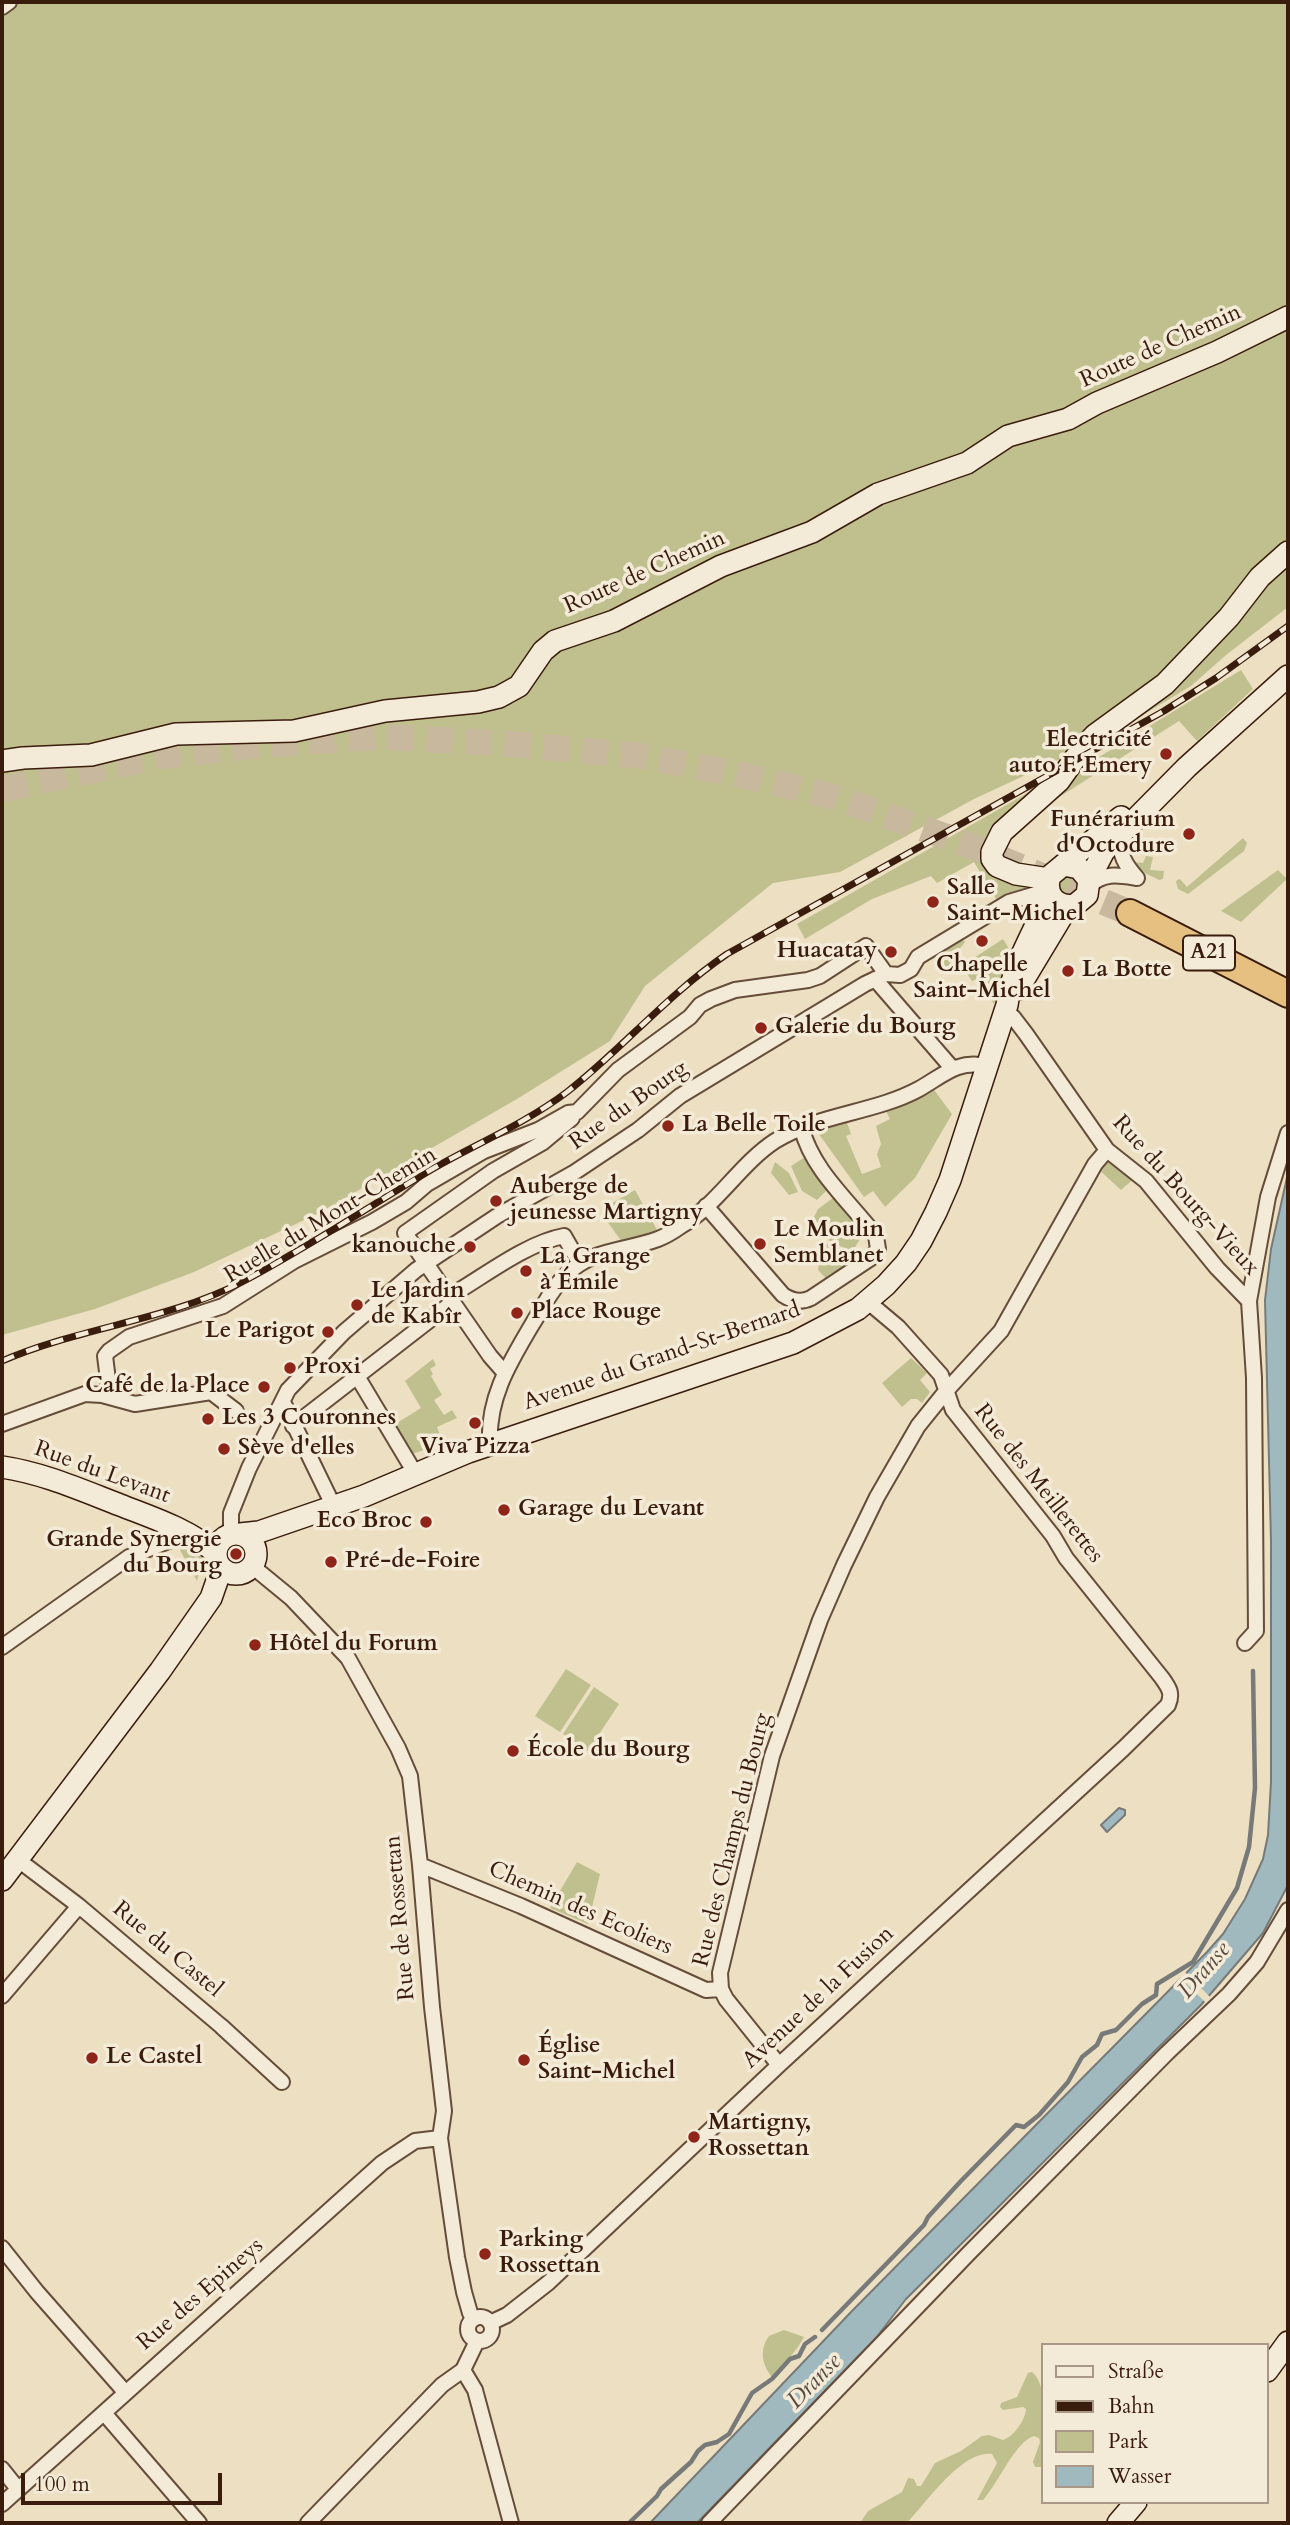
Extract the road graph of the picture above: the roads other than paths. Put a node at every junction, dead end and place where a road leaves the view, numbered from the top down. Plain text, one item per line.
1 (9, 2) edge
2 (2, 7) edge
3 (1288, 317) edge
4 (1288, 552) edge
5 (1288, 676) edge
6 (2, 761) edge
7 (1187, 767) junction
8 (1120, 836) junction
9 (1089, 883) junction
10 (1056, 887) junction
11 (1130, 913) tunnel mouth
12 (881, 977) junction
13 (1288, 994) edge
14 (1005, 1009) junction
15 (986, 1066) junction
16 (952, 1068) junction
17 (577, 1112) junction
18 (802, 1129) junction
19 (1288, 1133) edge
20 (1107, 1150) junction
21 (706, 1206) junction
22 (579, 1262) junction
23 (426, 1263) junction
24 (452, 1299) junction
25 (867, 1301) junction
26 (1249, 1301) junction
27 (504, 1372) junction
28 (357, 1376) junction
29 (947, 1390) junction
30 (107, 1396) junction
31 (283, 1402) junction
32 (236, 1411) dead end
33 (2, 1424) edge
34 (293, 1426) junction
35 (490, 1445) junction
36 (2, 1468) edge
37 (415, 1473) junction
38 (365, 1496) junction
39 (333, 1505) junction
40 (183, 1530) junction
41 (226, 1544) junction
42 (250, 1564) junction
43 (1245, 1643) dead end
44 (2, 1647) edge
45 (160, 1671) junction
46 (1171, 1698) joint
47 (17, 1859) junction
48 (420, 1865) junction
49 (2, 1880) edge
50 (79, 1906) junction
51 (1288, 1910) edge
52 (721, 1989) junction
53 (2, 1996) edge
54 (779, 2065) junction
55 (282, 2082) dead end
56 (440, 2138) junction
57 (2, 2248) edge
58 (474, 2319) junction
59 (490, 2323) junction
60 (477, 2341) junction
61 (1288, 2342) edge
62 (1269, 2368) edge
63 (463, 2370) junction
64 (125, 2392) junction
65 (104, 2413) junction
66 (2, 2469) edge
67 (18, 2489) junction
68 (2, 2504) edge
69 (1134, 2504) edge
70 (199, 2523) edge
71 (308, 2523) edge
72 (510, 2523) edge
73 (709, 2523) edge
74 (1118, 2523) edge

1 - 2 street
3 - 6 street, Route de Chemin
4 - 10 street
5 - 7 street, Avenue du Grand-St-Bernard
7 - 8 street, Avenue du Grand-St-Bernard
7 - 10 street, Avenue du Grand-St-Bernard
8 - 9 street, Avenue du Grand-St-Bernard
8 - 9 street
9 - 10 street
9 - 10 street, Avenue du Grand-St-Bernard
10 - 12 street, Rue du Bourg
10 - 14 street, Avenue du Grand-St-Bernard
11 - 13 highway, A21
12 - 16 street
12 - 17 street, Ruelle du Mont-Chemin
12 - 23 street, Rue du Bourg
14 - 15 street, Avenue du Grand-St-Bernard
14 - 20 street, Rue du Bourg-Vieux
15 - 16 street
15 - 25 street, Avenue du Grand-St-Bernard
16 - 18 street
17 - 23 street, Ruelle du Mont-Chemin
17 - 30 street, Ruelle du Mont-Chemin
18 - 21 street
18 - 21 street
19 - 26 street
20 - 26 street, Rue du Bourg-Vieux
20 - 29 street, Rue des Champs du Bourg
21 - 22 street
22 - 24 street
22 - 27 street
23 - 24 street
23 - 31 street, Rue du Bourg
24 - 27 street
24 - 28 street
25 - 29 street, Rue des Meillerettes
25 - 35 street, Avenue du Grand-St-Bernard
26 - 43 street, Rue du Bourg-Vieux
27 - 35 street
28 - 34 street
28 - 37 street
29 - 46 street, Rue des Meillerettes
29 - 52 street, Rue des Champs du Bourg
30 - 32 street
30 - 33 street
31 - 34 street
31 - 41 street, Rue du Bourg
34 - 39 street
35 - 37 street, Avenue du Grand-St-Bernard
36 - 40 street, Rue du Levant
37 - 38 street, Avenue du Grand-St-Bernard
38 - 39 street, Avenue du Grand-St-Bernard
38 - 42 street, Avenue du Grand-St-Bernard
39 - 41 street, Avenue du Grand-St-Bernard
40 - 41 street, Rue du Levant
40 - 44 street
41 - 42 street
41 - 42 street
41 - 45 street, Avenue du Grand-St-Bernard
42 - 45 street, Avenue du Grand-St-Bernard
42 - 48 street, Rue de Rossettan
45 - 47 street, Avenue du Grand-St-Bernard
46 - 54 street, Avenue de la Fusion
47 - 49 street, Avenue du Grand-St-Bernard
47 - 50 street, Rue du Castel
48 - 52 street, Chemin des Ecoliers
48 - 56 street, Rue de Rossettan
50 - 53 street
50 - 55 street, Rue du Castel
51 - 73 street
52 - 54 street, Rue des Champs du Bourg
54 - 59 street, Avenue de la Fusion
56 - 58 street, Rue de Rossettan
56 - 64 street, Rue des Epineys
57 - 64 street
58 - 59 street
58 - 60 street
59 - 60 street, Avenue de la Fusion
60 - 63 street, Avenue de la Fusion
61 - 62 street
63 - 71 street, Avenue de la Fusion
63 - 72 street
64 - 65 street, Rue des Epineys
65 - 67 street, Rue des Epineys
65 - 70 street
66 - 67 street
67 - 68 street, Rue des Epineys
69 - 74 street

